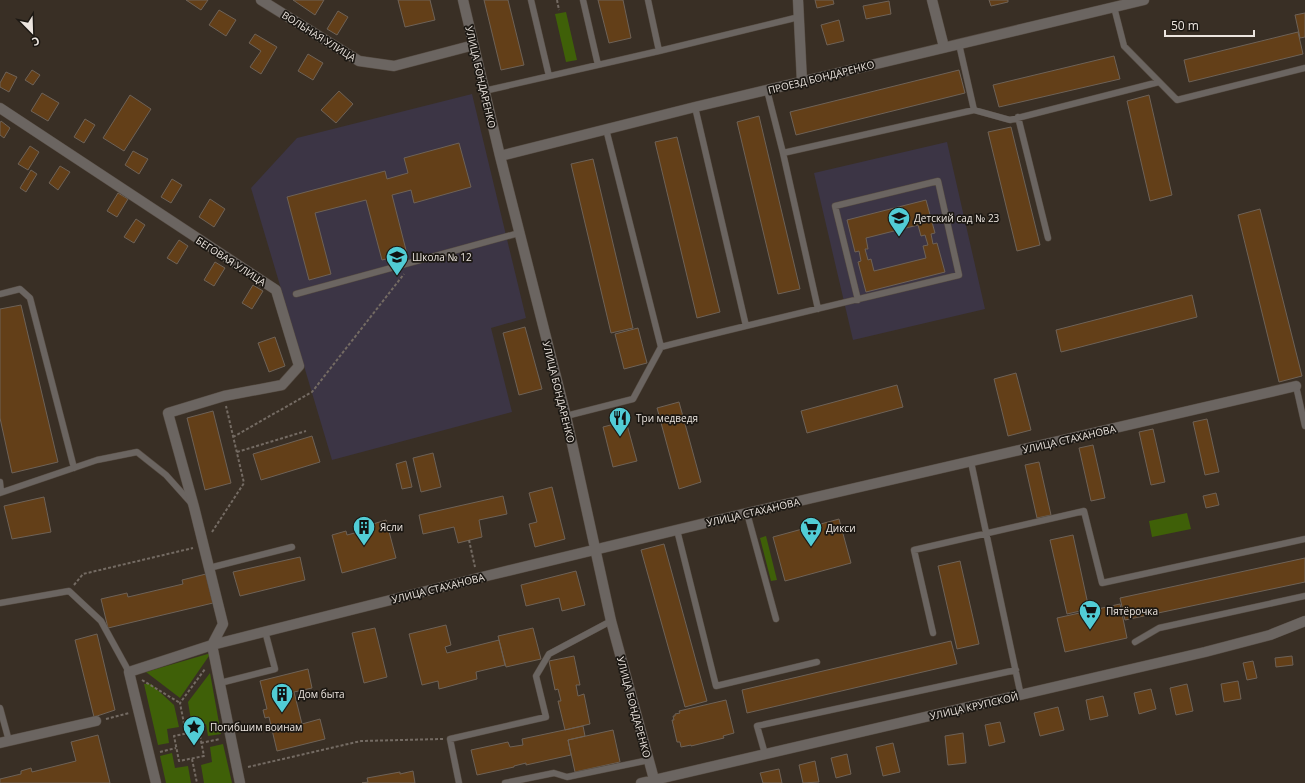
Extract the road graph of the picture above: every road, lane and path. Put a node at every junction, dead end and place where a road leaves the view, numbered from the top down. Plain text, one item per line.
1 (261, 0) edge
2 (463, 0) edge
3 (531, 0) edge
4 (557, 0) edge
5 (583, 0) edge
6 (648, 0) edge
7 (798, 0) edge
8 (932, 0) edge
9 (1144, 0) edge
10 (1114, 4) edge
11 (560, 10) dead end
12 (799, 17) junction
13 (959, 44) junction
14 (474, 45) junction
15 (944, 47) junction
16 (660, 51) junction
17 (598, 65) junction
18 (1305, 68) edge
19 (549, 76) junction
20 (802, 82) junction
21 (1159, 82) junction
22 (767, 90) junction
23 (484, 91) junction
24 (695, 107) junction
25 (0, 108) edge
26 (974, 110) junction
27 (1018, 117) junction
28 (606, 129) junction
29 (783, 153) junction
30 (500, 156) junction
31 (519, 233) junction
32 (1048, 238) dead end
33 (414, 262) junction
34 (0, 294) edge
35 (296, 294) dead end
36 (858, 300) junction
37 (818, 309) junction
38 (746, 326) junction
39 (661, 347) junction
40 (1296, 386) joint
41 (1303, 404) edge
42 (566, 416) junction
43 (1305, 426) edge
44 (306, 430) dead end
45 (233, 437) dead end
46 (236, 452) dead end
47 (971, 462) junction
48 (74, 468) junction
49 (0, 482) edge
50 (0, 492) edge
51 (194, 507) junction
52 (748, 513) junction
53 (677, 530) junction
54 (985, 533) junction
55 (1305, 539) edge
56 (469, 540) dead end
57 (292, 547) dead end
58 (595, 550) junction
59 (209, 568) junction
60 (478, 578) junction
61 (1305, 596) edge
62 (0, 603) edge
63 (776, 619) dead end
64 (611, 621) junction
65 (1305, 621) edge
66 (265, 631) junction
67 (933, 633) dead end
68 (1135, 642) dead end
69 (212, 644) junction
70 (214, 657) junction
71 (817, 662) dead end
72 (1016, 670) junction
73 (129, 672) junction
74 (220, 683) junction
75 (1021, 696) junction
76 (180, 703) junction
77 (0, 708) edge
78 (138, 711) junction
79 (96, 721) joint
80 (186, 734) junction
81 (230, 736) junction
82 (450, 739) junction
83 (5, 742) edge
84 (202, 743) junction
85 (176, 748) junction
86 (149, 754) junction
87 (765, 754) junction
88 (192, 758) junction
89 (649, 760) junction
90 (237, 770) junction
91 (654, 782) edge
92 (156, 783) edge
93 (197, 783) edge
94 (240, 783) edge
95 (459, 783) edge
96 (505, 783) edge
97 (640, 783) edge

1 - 14 street, ВОЛЬНАЯ УЛИЦА
2 - 14 street, УЛИЦА БОНДАРЕНКО
3 - 19 lane
4 - 11 path
5 - 17 lane
6 - 16 lane
7 - 12 street
8 - 15 street
9 - 10 street, ПРОЕЗД БОНДАРЕНКО
10 - 13 street, ПРОЕЗД БОНДАРЕНКО
10 - 21 lane
12 - 16 lane
12 - 20 street
13 - 15 street, ПРОЕЗД БОНДАРЕНКО
13 - 26 lane
14 - 23 street, УЛИЦА БОНДАРЕНКО
15 - 20 street, ПРОЕЗД БОНДАРЕНКО
16 - 17 lane
17 - 19 lane
18 - 21 lane
19 - 23 lane
20 - 22 street, ПРОЕЗД БОНДАРЕНКО
21 - 27 lane
22 - 24 street, ПРОЕЗД БОНДАРЕНКО
22 - 29 lane
23 - 30 street, УЛИЦА БОНДАРЕНКО
24 - 28 street, ПРОЕЗД БОНДАРЕНКО
24 - 38 lane
25 - 51 street, БЕГОВАЯ УЛИЦА
26 - 27 lane
26 - 29 lane
27 - 32 lane
28 - 30 street, ПРОЕЗД БОНДАРЕНКО
28 - 39 lane
29 - 37 lane
30 - 31 street, УЛИЦА БОНДАРЕНКО
31 - 33 lane
31 - 42 street, УЛИЦА БОНДАРЕНКО
33 - 35 lane
33 - 45 path
34 - 48 lane
36 - 36 lane
36 - 37 lane
37 - 38 lane
38 - 39 lane
39 - 42 lane
40 - 41 lane
40 - 47 street, УЛИЦА СТАХАНОВА
41 - 43 lane
42 - 58 street, УЛИЦА БОНДАРЕНКО
44 - 46 path
47 - 52 street, УЛИЦА СТАХАНОВА
47 - 54 lane
48 - 50 lane
48 - 51 lane
49 - 50 lane
51 - 59 street, БЕГОВАЯ УЛИЦА
52 - 53 street, УЛИЦА СТАХАНОВА
52 - 63 lane
53 - 58 street, УЛИЦА СТАХАНОВА
53 - 71 lane
54 - 55 lane
54 - 67 lane
54 - 72 lane
56 - 60 path
57 - 59 lane
58 - 60 street, УЛИЦА СТАХАНОВА
58 - 64 street, УЛИЦА БОНДАРЕНКО
59 - 69 street, БЕГОВАЯ УЛИЦА
60 - 66 street, УЛИЦА СТАХАНОВА
61 - 68 lane
62 - 73 lane
64 - 82 lane
64 - 89 street, УЛИЦА БОНДАРЕНКО
65 - 75 street, УЛИЦА КРУПСКОЙ
66 - 69 street, УЛИЦА СТАХАНОВА
66 - 74 lane
69 - 70 street
69 - 73 street, УЛИЦА СТАХАНОВА
70 - 74 street
70 - 76 path
72 - 75 lane
72 - 87 lane
73 - 76 path
73 - 78 street
74 - 81 street
75 - 87 street, УЛИЦА КРУПСКОЙ
76 - 80 path
77 - 83 lane
78 - 79 path
78 - 86 street
79 - 83 street
80 - 84 path
80 - 85 path
81 - 84 path
81 - 90 street
82 - 90 path
82 - 95 lane
84 - 88 path
85 - 86 path
85 - 88 path
86 - 92 street
87 - 91 street, УЛИЦА КРУПСКОЙ
88 - 93 path
89 - 91 street, УЛИЦА БОНДАРЕНКО
89 - 96 lane
90 - 94 street
91 - 97 street, УЛИЦА КРУПСКОЙ

